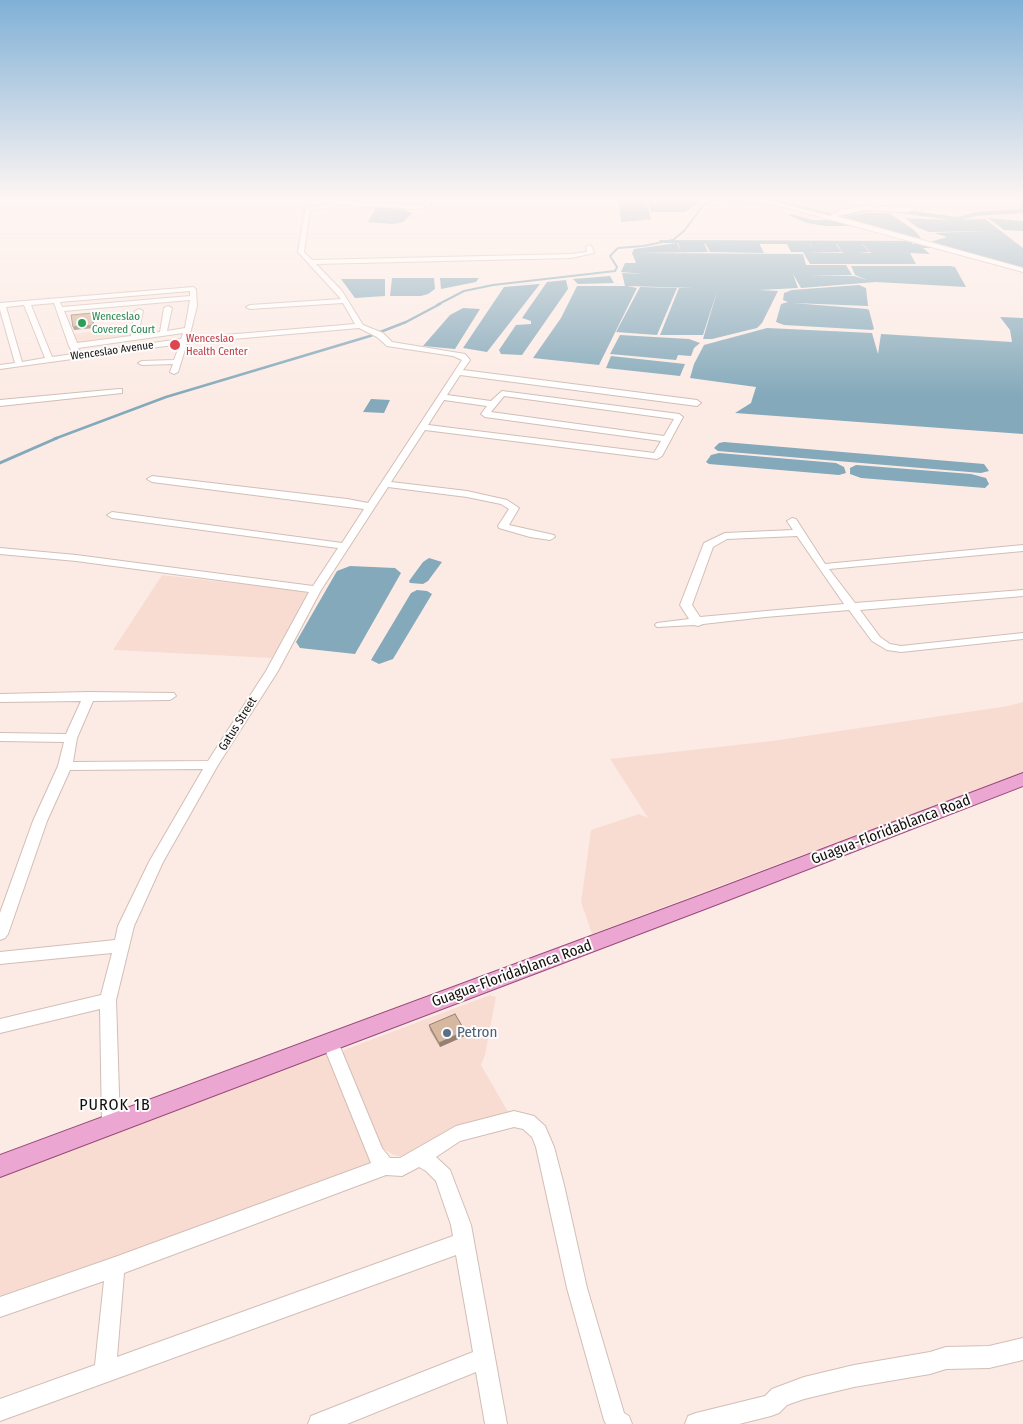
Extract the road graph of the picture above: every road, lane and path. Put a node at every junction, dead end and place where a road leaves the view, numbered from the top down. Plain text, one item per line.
1 (314, 264) edge
2 (1003, 264) edge
3 (1023, 270) edge
4 (194, 298) junction
5 (56, 300) junction
6 (345, 301) junction
7 (27, 303) junction
8 (1, 305) edge
9 (193, 306) junction
10 (250, 307) dead end
11 (168, 308) junction
12 (60, 309) junction
13 (139, 310) junction
14 (62, 317) junction
15 (360, 326) junction
16 (188, 330) junction
17 (162, 333) junction
18 (134, 338) junction
19 (185, 341) junction
20 (73, 346) junction
21 (77, 356) junction
22 (465, 358) joint
23 (49, 360) junction
24 (176, 362) junction
25 (142, 363) dead end
26 (19, 364) junction
27 (0, 367) edge
28 (174, 372) dead end
29 (458, 372) junction
30 (119, 391) dead end
31 (442, 397) junction
32 (0, 403) edge
33 (697, 403) dead end
34 (492, 404) junction
35 (423, 426) junction
36 (666, 439) junction
37 (152, 479) dead end
38 (386, 484) junction
39 (370, 507) junction
40 (112, 515) dead end
41 (792, 521) dead end
42 (800, 533) junction
43 (550, 537) dead end
44 (345, 546) junction
45 (1023, 548) edge
46 (0, 551) edge
47 (822, 567) junction
48 (316, 590) junction
49 (1023, 592) edge
50 (853, 608) junction
51 (698, 622) junction
52 (661, 626) dead end
53 (1023, 636) edge
54 (90, 696) junction
55 (170, 696) dead end
56 (0, 698) edge
57 (0, 737) edge
58 (71, 738) junction
59 (212, 765) junction
60 (65, 766) junction
61 (1023, 779) edge
62 (1, 928) edge
63 (120, 946) junction
64 (0, 958) edge
65 (108, 1000) junction
66 (0, 1026) edge
67 (330, 1042) junction
68 (111, 1124) junction
69 (418, 1158) junction
70 (0, 1166) edge
71 (386, 1166) junction
72 (464, 1242) junction
73 (115, 1267) junction
74 (0, 1307) edge
75 (1023, 1349) edge
76 (485, 1358) junction
77 (105, 1371) junction
78 (0, 1410) edge
79 (319, 1424) edge
80 (496, 1424) edge
81 (621, 1424) edge
82 (696, 1424) edge

1 - 6 street
2 - 3 street
4 - 5 street
4 - 9 street
4 - 12 street
5 - 7 street
5 - 12 street
6 - 10 street
6 - 15 street
7 - 8 street
7 - 23 street
8 - 26 street
9 - 11 street
9 - 16 street
11 - 13 street
11 - 17 street
12 - 14 street
13 - 14 street
13 - 18 street
14 - 20 street
15 - 19 street, Wenceslao Avenue
15 - 22 street, Wenceslao Avenue
16 - 17 street
16 - 19 street
17 - 18 street
18 - 20 street
19 - 21 street, Wenceslao Avenue
19 - 24 street
20 - 21 street
21 - 23 street, Wenceslao Avenue
22 - 29 street, Gatus Street
23 - 26 street, Wenceslao Avenue
24 - 25 street
24 - 28 street
26 - 27 street, Wenceslao Avenue
29 - 31 street, Gatus Street
29 - 33 street
30 - 32 street
31 - 34 street
31 - 35 street, Gatus Street
34 - 36 street
34 - 36 street
35 - 36 street
35 - 38 street, Gatus Street
37 - 39 street
38 - 39 street, Gatus Street
38 - 43 street
39 - 44 street, Gatus Street
40 - 44 street
41 - 42 street
42 - 47 street
42 - 51 street
44 - 48 street, Gatus Street
45 - 47 street
46 - 48 street
47 - 50 street
48 - 59 street, Gatus Street
49 - 50 street
50 - 51 street
50 - 53 street
51 - 52 street
54 - 55 street
54 - 56 street
54 - 58 street
57 - 58 street
58 - 60 street
59 - 60 street
59 - 63 street, Gatus Street
60 - 62 street
61 - 67 main road, Guagua-Floridablanca Road
63 - 64 street
63 - 65 street, Gatus Street
65 - 66 street
65 - 68 street, Gatus Street
67 - 68 main road, Guagua-Floridablanca Road
67 - 71 street
68 - 70 main road, Guagua-Floridablanca Road
69 - 71 street
69 - 72 street
69 - 81 street
71 - 73 street
72 - 76 street
72 - 77 street
73 - 74 street
73 - 77 street
75 - 82 street
76 - 79 street
76 - 80 street
77 - 78 street

